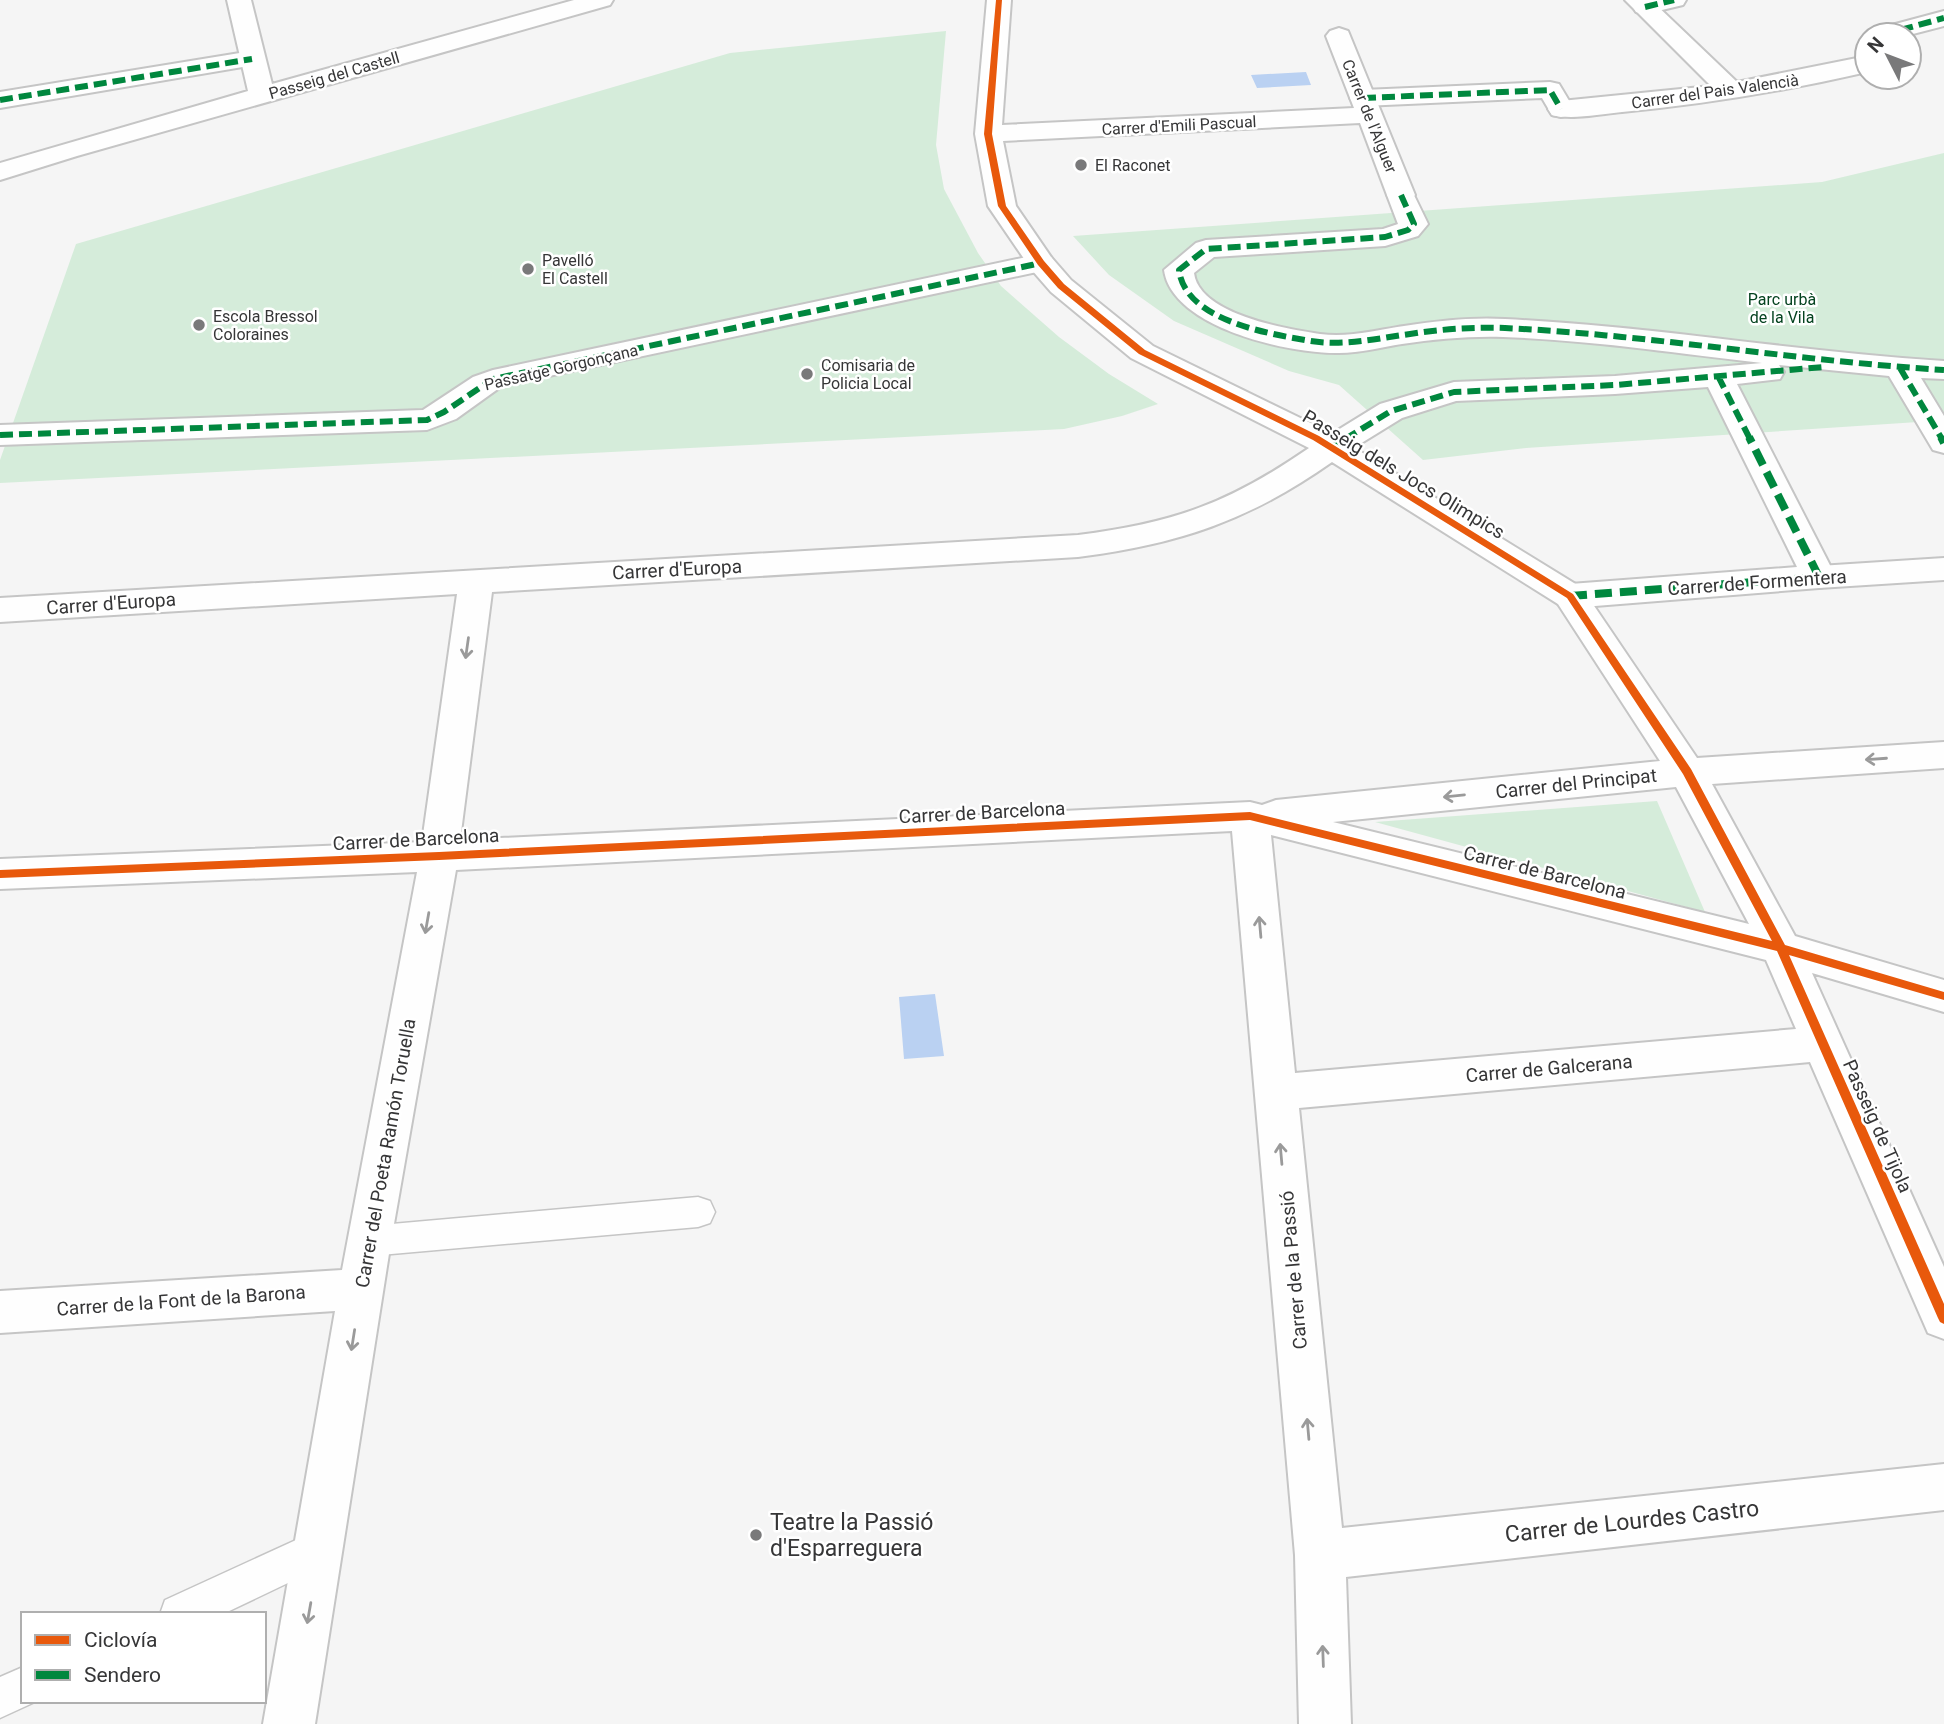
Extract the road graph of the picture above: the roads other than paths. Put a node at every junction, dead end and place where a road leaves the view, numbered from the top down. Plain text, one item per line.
1 (239, 0) edge
2 (601, 0) edge
3 (999, 0) edge
4 (1674, 0) edge
5 (1641, 4) edge
6 (1944, 19) edge
7 (1923, 24) edge
8 (1339, 36) dead end
9 (252, 59) junction
10 (1853, 67) edge
11 (1731, 92) junction
12 (262, 95) junction
13 (0, 100) edge
14 (1366, 107) junction
15 (1561, 109) joint
16 (988, 134) junction
17 (0, 144) edge
18 (67, 150) junction
19 (0, 172) edge
20 (1041, 263) junction
21 (1844, 365) junction
22 (1900, 368) junction
23 (1944, 370) edge
24 (1718, 376) junction
25 (0, 435) edge
26 (1944, 443) edge
27 (1331, 448) junction
28 (1944, 569) edge
29 (1819, 577) junction
30 (476, 580) junction
31 (1570, 596) junction
32 (0, 610) edge
33 (1944, 755) edge
34 (1687, 772) junction
35 (1250, 816) junction
36 (439, 856) junction
37 (0, 874) edge
38 (1781, 948) junction
39 (1944, 996) edge
40 (1822, 1044) junction
41 (1275, 1092) junction
42 (698, 1212) dead end
43 (369, 1241) junction
44 (361, 1289) junction
45 (0, 1312) edge
46 (1944, 1317) edge
47 (1944, 1487) edge
48 (320, 1548) junction
49 (1320, 1555) junction
50 (183, 1612) edge
51 (21, 1688) edge
52 (0, 1698) edge
53 (289, 1724) edge
54 (1325, 1724) edge

1 - 9 street
2 - 12 street, Passeig del Castell
3 - 16 street, Passeig dels Jocs Olimpics
4 - 5 street
5 - 11 street
6 - 7 street
8 - 14 street, Carrer de l'Alguer
9 - 12 street
9 - 13 street
10 - 11 street, Carrer del Pais Valencià
11 - 15 street, Carrer del Pais Valencià
12 - 18 street, Passeig del Castell
14 - 15 street, Carrer d'Emili Pascual
14 - 16 street, Carrer d'Emili Pascual
14 - 21 street, Carrer de l'Alguer
16 - 20 street, Passeig dels Jocs Olimpics
17 - 18 street
18 - 19 street, Passeig del Castell
20 - 25 street, Passatge Gorgonçana
20 - 27 street, Passeig dels Jocs Olimpics
21 - 22 street
21 - 24 street, Carrer d'Europa
22 - 23 street
22 - 26 street
24 - 27 street, Carrer d'Europa
24 - 29 street
27 - 30 street, Carrer d'Europa
27 - 31 street, Passeig dels Jocs Olimpics
28 - 29 street, Carrer de Formentera
29 - 31 street, Carrer de Formentera
30 - 32 street, Carrer d'Europa
30 -> 36 street, Carrer del Poeta Ramón Toruella
31 - 34 street, Passeig dels Jocs Olimpics
33 -> 34 street, Carrer del Principat
34 -> 35 street, Carrer del Principat
34 - 38 street, Passeig dels Jocs Olimpics
35 - 36 street, Carrer de Barcelona
35 - 38 street, Carrer de Barcelona
41 -> 35 street, Carrer de la Passió
36 - 37 street, Carrer de Barcelona
36 -> 43 street, Carrer del Poeta Ramón Toruella
38 - 39 street, Carrer de Barcelona
38 - 40 street, Passeig de Tijola
40 - 41 street, Carrer de Galcerana
40 - 46 street, Passeig de Tijola
49 -> 41 street, Carrer de la Passió
42 - 43 lane
43 - 44 street, Carrer del Poeta Ramón Toruella
44 - 45 street, Carrer de la Font de la Barona
44 -> 48 street, Carrer del Poeta Ramón Toruella
47 - 49 street, Carrer de Lourdes Castro
48 - 50 lane
48 -> 53 street, Carrer del Poeta Ramón Toruella
54 -> 49 street, Carrer de la Passió
51 - 52 lane

